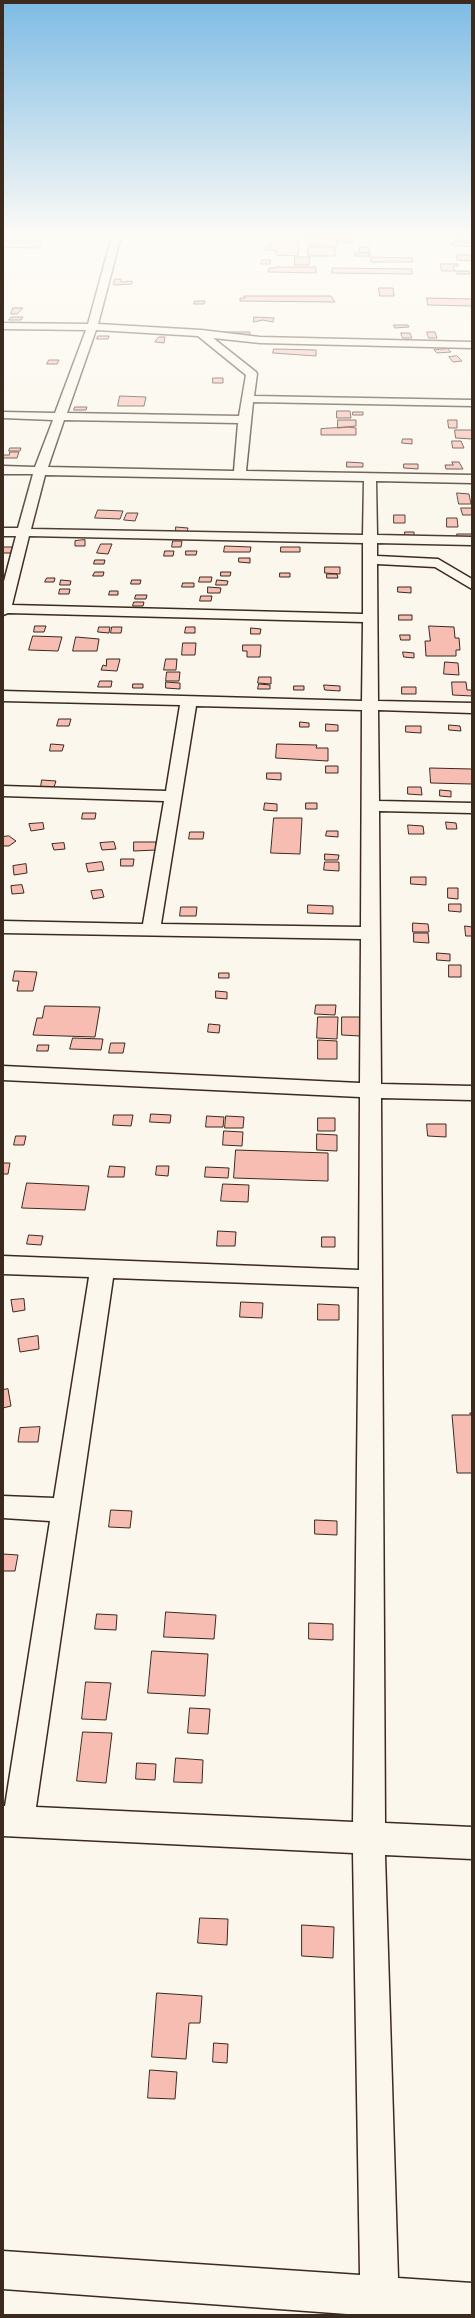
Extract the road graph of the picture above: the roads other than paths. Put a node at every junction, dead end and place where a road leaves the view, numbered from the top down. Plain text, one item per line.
1 (86, 344) edge
2 (215, 344) edge
3 (437, 344) edge
4 (472, 345) edge
5 (249, 399) junction
6 (472, 403) edge
7 (3, 415) edge
8 (60, 416) junction
9 (244, 420) junction
10 (3, 470) edge
11 (40, 471) junction
12 (240, 474) junction
13 (370, 477) junction
14 (472, 479) edge
15 (3, 532) edge
16 (25, 532) junction
17 (472, 541) edge
18 (370, 550) junction
19 (472, 585) edge
20 (3, 610) edge
21 (369, 618) junction
22 (3, 696) edge
23 (189, 701) junction
24 (369, 707) junction
25 (472, 708) edge
26 (3, 791) edge
27 (173, 796) junction
28 (369, 806) junction
29 (472, 808) edge
30 (3, 927) edge
31 (151, 929) junction
32 (370, 933) junction
33 (3, 1073) edge
34 (371, 1091) junction
35 (472, 1093) edge
36 (3, 1265) edge
37 (102, 1270) junction
38 (371, 1279) junction
39 (3, 1507) edge
40 (64, 1510) junction
41 (10, 1821) edge
42 (369, 1837) junction
43 (472, 1843) edge
44 (3, 2270) edge
45 (472, 2302) edge
46 (380, 2305) edge

1 - 8 street
2 - 5 street
3 - 4 street
5 - 6 street
5 - 9 street
7 - 8 street
8 - 9 street
8 - 11 street
9 - 12 street
10 - 11 street
11 - 12 street
11 - 16 street
12 - 13 street
13 - 14 street
13 - 18 street
15 - 16 street
16 - 18 street
16 - 20 street
17 - 18 street
18 - 19 street
18 - 21 street
20 - 21 street
21 - 24 street
22 - 23 street
23 - 24 street
23 - 27 street
24 - 25 street
24 - 28 street
26 - 27 street
27 - 31 street
28 - 29 street
28 - 32 street
30 - 31 street
31 - 32 street
32 - 34 street
33 - 34 street
34 - 35 street
34 - 38 street
36 - 37 street
37 - 38 street
37 - 40 street
38 - 42 street
39 - 40 street
40 - 41 street
41 - 42 street
42 - 43 street
42 - 46 street
44 - 46 street
45 - 46 street

